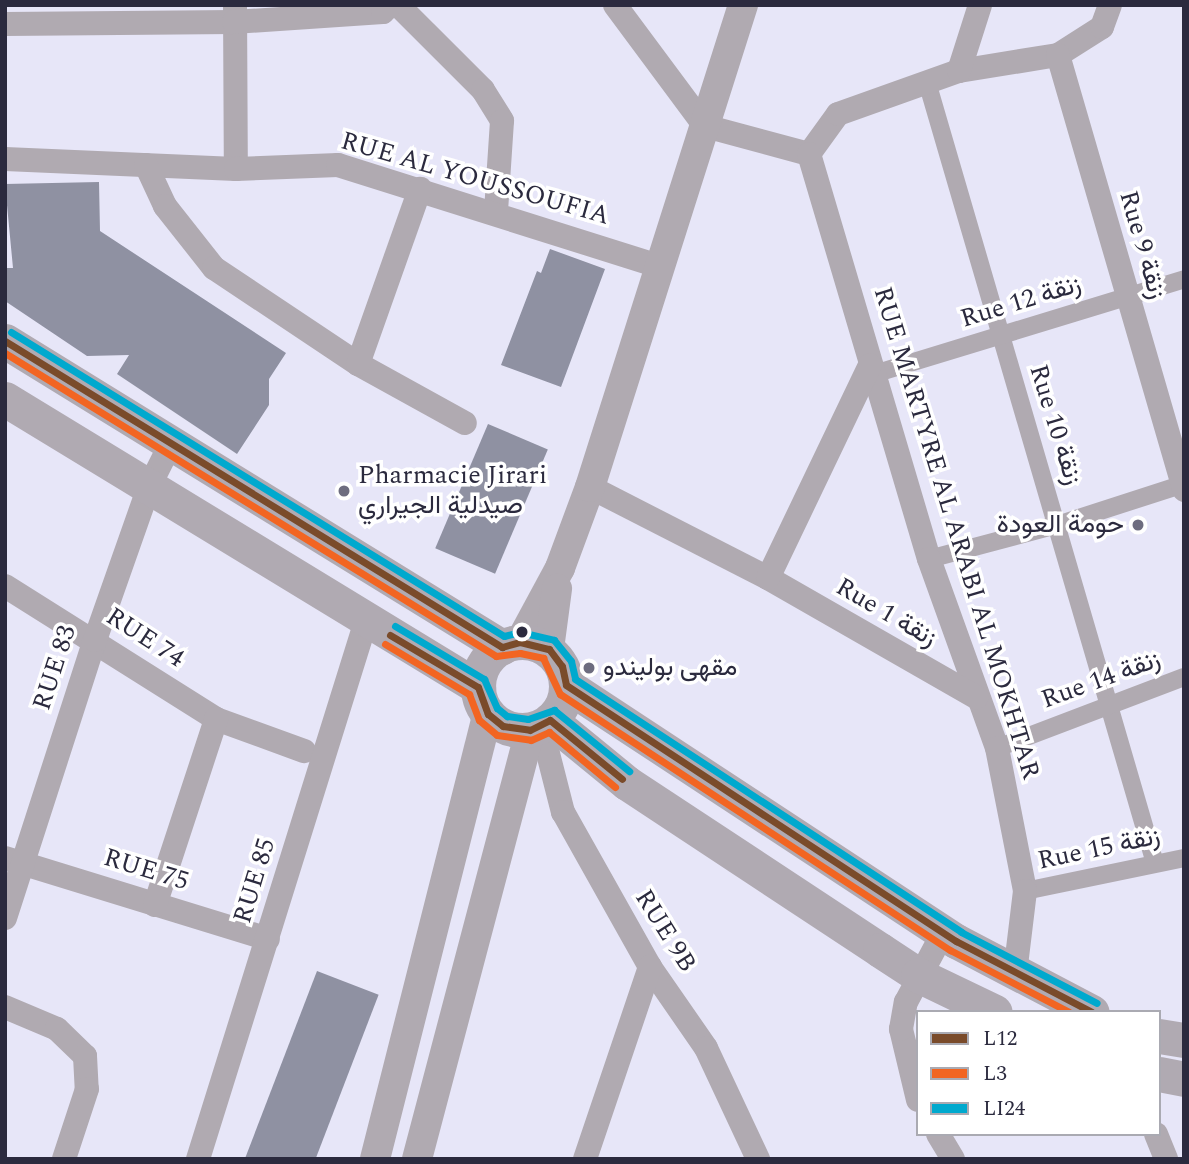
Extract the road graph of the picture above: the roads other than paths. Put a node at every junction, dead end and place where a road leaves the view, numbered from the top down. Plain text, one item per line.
1 (615, 5) edge
2 (743, 5) edge
3 (980, 5) edge
4 (390, 7) edge
5 (234, 13) edge
6 (133, 14) edge
7 (1106, 16) edge
8 (5, 24) edge
9 (1058, 55) junction
10 (959, 71) junction
11 (927, 82) junction
12 (705, 125) junction
13 (809, 154) junction
14 (5, 159) edge
15 (146, 165) junction
16 (236, 169) junction
17 (420, 189) junction
18 (495, 212) junction
19 (658, 266) junction
20 (1184, 279) edge
21 (1125, 297) junction
22 (1001, 337) junction
23 (5, 341) edge
24 (358, 364) junction
25 (872, 369) junction
26 (5, 399) edge
27 (464, 423) dead end
28 (172, 441) junction
29 (1183, 486) edge
30 (149, 487) junction
31 (590, 487) junction
32 (1057, 525) junction
33 (929, 559) junction
34 (768, 578) junction
35 (5, 586) edge
36 (366, 621) junction
37 (95, 640) junction
38 (524, 646) junction
39 (1184, 677) edge
40 (566, 685) junction
41 (976, 697) junction
42 (483, 701) junction
43 (1110, 702) junction
44 (216, 719) junction
45 (541, 725) junction
46 (997, 748) junction
47 (304, 751) dead end
48 (1184, 858) edge
49 (14, 860) edge
50 (1155, 863) junction
51 (1025, 891) junction
52 (155, 905) junction
53 (5, 918) edge
54 (943, 933) junction
55 (268, 939) junction
56 (650, 967) junction
57 (1015, 974) junction
58 (918, 975) junction
59 (5, 1007) edge
60 (991, 1010) edge
61 (1088, 1010) edge
62 (1161, 1036) edge
63 (1184, 1040) edge
64 (1161, 1074) edge
65 (1184, 1079) edge
66 (916, 1092) edge
67 (939, 1136) edge
68 (1157, 1136) edge
69 (748, 1152) edge
70 (64, 1159) edge
71 (198, 1159) edge
72 (375, 1159) edge
73 (416, 1159) edge
74 (585, 1159) edge
75 (953, 1159) edge
76 (1166, 1159) edge

1 - 12 street
2 - 12 street
3 - 10 street
4 - 5 street
4 - 18 street
5 - 6 street
5 - 16 street
6 - 8 street
7 - 9 street
9 - 10 street
9 - 21 street, Rue 9 زنقة
10 - 11 street
11 - 13 street
11 - 22 street, Rue 10 زنقة
12 - 13 street
12 - 19 street
13 - 25 street, RUE MARTYRE AL ARABI AL MOKHTAR
14 - 15 street, RUE AL YOUSSOUFIA
15 - 16 street, RUE AL YOUSSOUFIA
15 - 24 street
16 - 17 street, RUE AL YOUSSOUFIA
17 - 18 street, RUE AL YOUSSOUFIA
17 - 24 street
18 - 19 street, RUE AL YOUSSOUFIA
19 - 31 street
20 - 21 street, Rue 12 زنقة
21 - 22 street, Rue 12 زنقة
21 - 29 street, Rue 9 زنقة
22 - 25 street, Rue 12 زنقة
22 - 32 street, Rue 10 زنقة
23 - 28 main road
24 - 27 street
25 - 33 street, RUE MARTYRE AL ARABI AL MOKHTAR
25 - 34 street
26 - 30 main road
28 - 30 street, RUE 83
28 - 38 main road
29 - 32 street
30 - 36 main road
30 - 37 street, RUE 83
31 - 34 street, Rue 1 زنقة
31 - 38 street
32 - 33 street
32 - 43 street, Rue 10 زنقة
33 - 41 street, RUE MARTYRE AL ARABI AL MOKHTAR
34 - 41 street, Rue 1 زنقة
35 - 37 street, RUE 74
36 - 42 main road
36 - 55 street, RUE 85
37 - 44 street, RUE 74
37 - 49 street, RUE 83
38 - 40 main road
38 - 42 main road
39 - 43 street, Rue 14 زنقة
40 - 45 main road
40 - 54 main road
41 - 46 street, RUE MARTYRE AL ARABI AL MOKHTAR
42 - 45 main road
42 - 72 street
43 - 46 street, Rue 14 زنقة
43 - 50 street, Rue 10 زنقة
44 - 47 street, RUE 74
44 - 52 street
45 - 56 street, RUE 9B
45 - 58 main road
45 - 73 street
46 - 51 street, RUE MARTYRE AL ARABI AL MOKHTAR
48 - 50 street, Rue 15 زنقة
49 - 52 street, RUE 75
49 - 53 street, RUE 83
50 - 51 street, Rue 15 زنقة
51 - 57 street, RUE MARTYRE AL ARABI AL MOKHTAR
52 - 55 street, RUE 75
54 - 57 main road
54 - 58 street
55 - 71 street, RUE 85
56 - 69 street, RUE 9B
56 - 74 street
57 - 61 main road
58 - 60 main road
58 - 66 street
59 - 70 street
62 - 63 main road
64 - 65 main road
67 - 75 street
68 - 76 street

